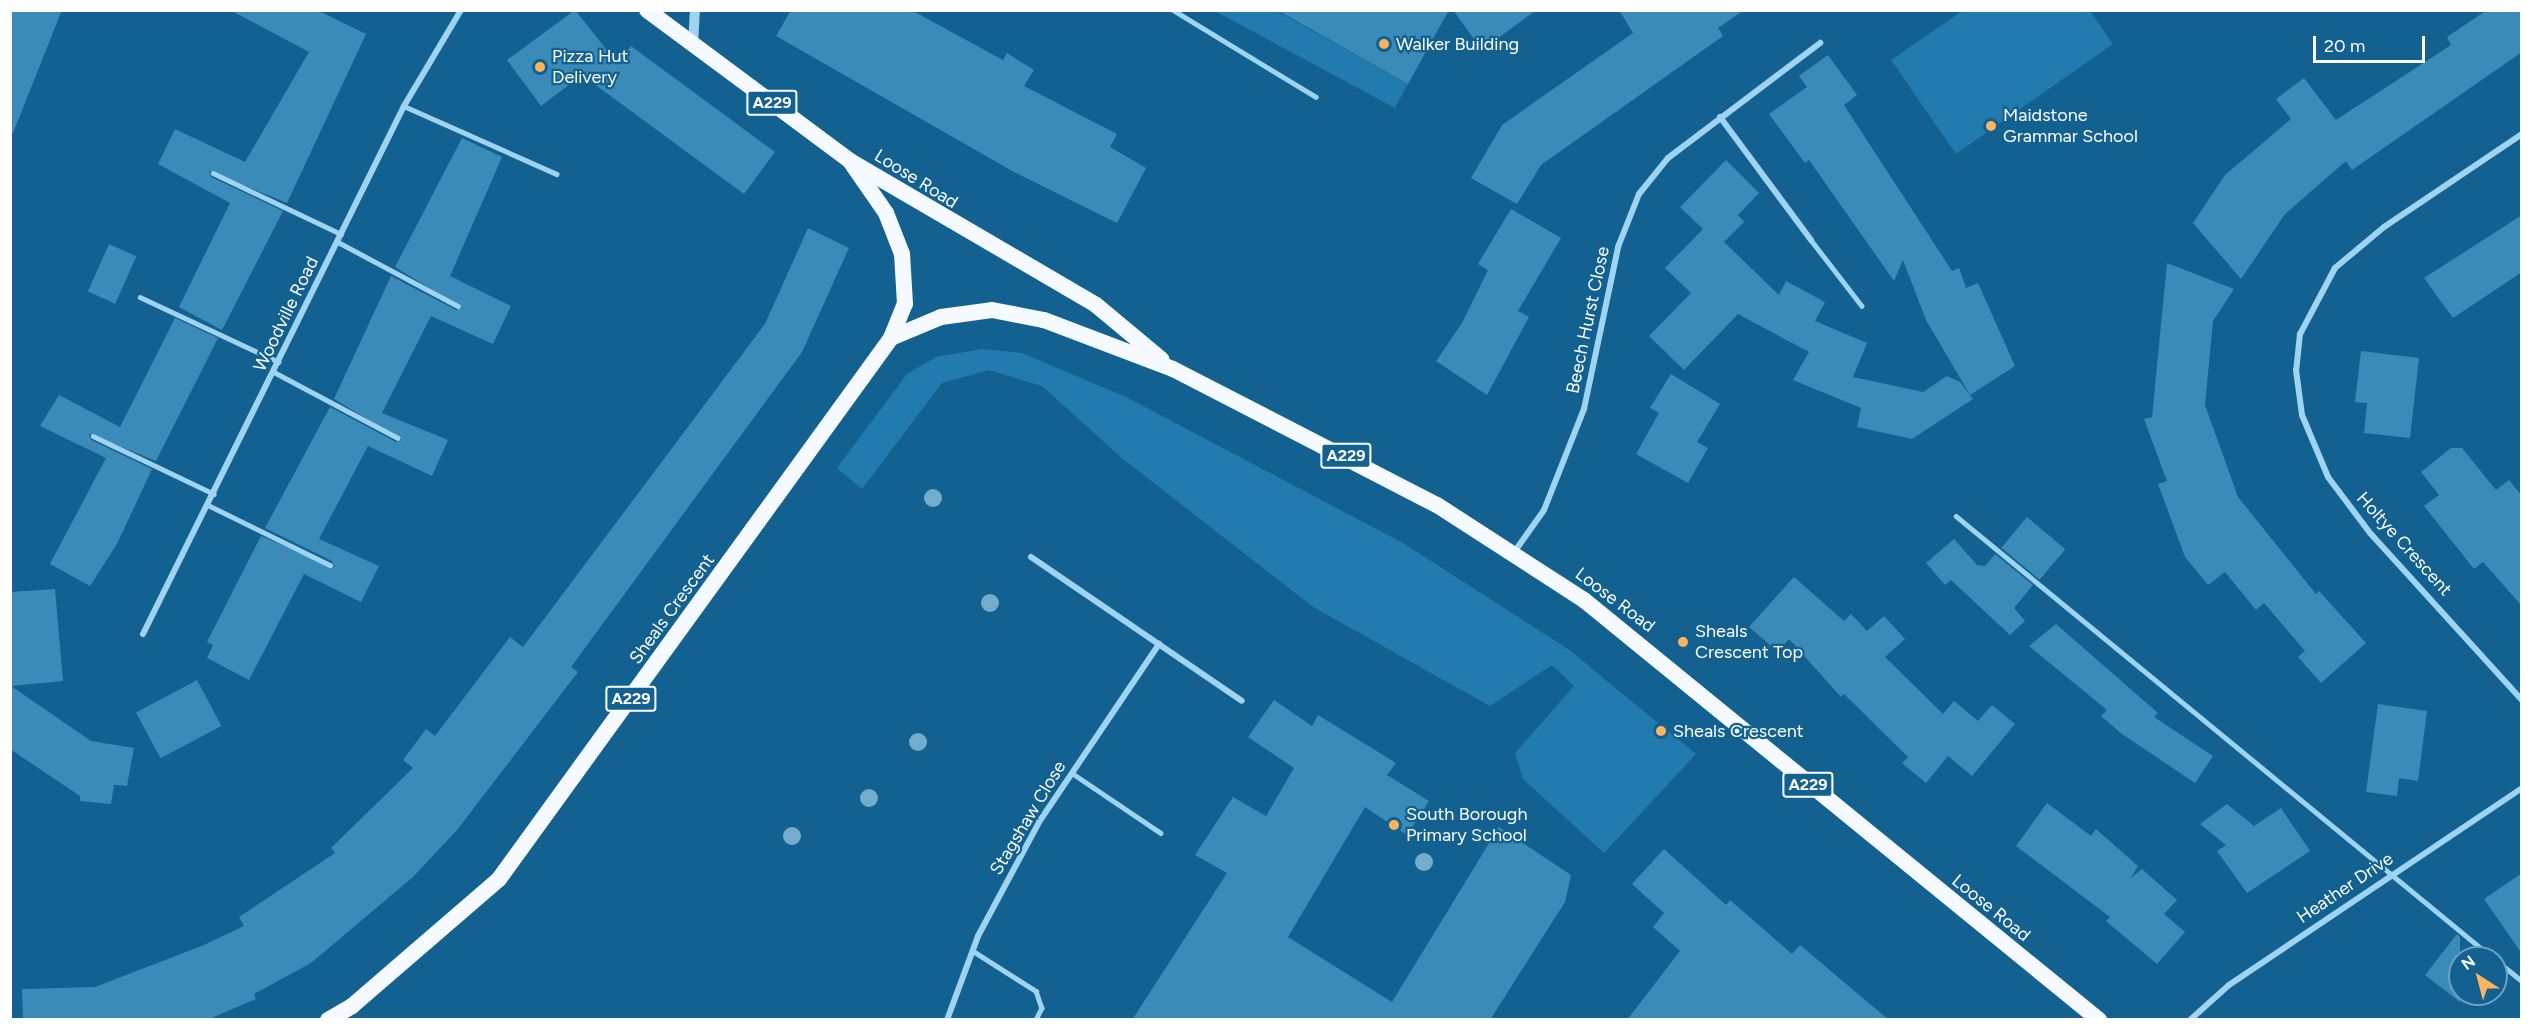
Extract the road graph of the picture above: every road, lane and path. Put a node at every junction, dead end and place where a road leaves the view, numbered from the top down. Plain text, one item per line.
1 (461, 10) edge
2 (647, 10) edge
3 (695, 10) edge
4 (1173, 10) edge
5 (1821, 43) dead end
6 (693, 46) junction
7 (1316, 98) dead end
8 (404, 106) junction
9 (1720, 117) junction
10 (2522, 134) edge
11 (850, 161) junction
12 (213, 173) dead end
13 (557, 174) dead end
14 (342, 234) junction
15 (1810, 240) joint
16 (338, 242) junction
17 (140, 297) dead end
18 (458, 306) dead end
19 (1862, 306) dead end
20 (891, 338) junction
21 (279, 362) junction
22 (1173, 369) junction
23 (274, 372) junction
24 (93, 436) dead end
25 (398, 438) dead end
26 (214, 494) junction
27 (208, 505) junction
28 (1956, 516) dead end
29 (1515, 551) junction
30 (1031, 557) dead end
31 (330, 565) dead end
32 (143, 634) dead end
33 (1159, 644) junction
34 (2522, 700) edge
35 (1242, 701) dead end
36 (1072, 773) junction
37 (2522, 788) edge
38 (1161, 832) dead end
39 (2390, 876) junction
40 (2478, 946) edge
41 (973, 951) junction
42 (2508, 970) edge
43 (2522, 981) edge
44 (328, 1020) edge
45 (947, 1020) edge
46 (1036, 1020) edge
47 (2099, 1020) edge
48 (2190, 1020) edge

1 - 8 street, Woodville Road
2 - 6 highway, Loose Road / A229
3 - 6 street
4 - 7 lane
5 - 9 street, Beech Hurst Close
6 - 11 highway, Loose Road / A229
8 - 13 lane
8 - 14 street, Woodville Road
9 - 15 street
9 - 29 street, Beech Hurst Close
10 - 34 street, Holtye Crescent
11 - 20 highway, Sheals Crescent / A229
11 - 22 highway, Loose Road / A229
12 - 14 lane
14 - 16 street, Woodville Road
15 - 19 lane
16 - 18 lane
16 - 21 street, Woodville Road
17 - 21 lane
20 - 22 highway, Loose Road / A229
20 - 44 highway, Sheals Crescent / A229
21 - 23 street, Woodville Road
22 - 29 highway, Loose Road / A229
23 - 25 lane
23 - 26 street, Woodville Road
24 - 26 lane
26 - 27 street, Woodville Road
27 - 31 lane
27 - 32 street, Woodville Road
28 - 39 lane
29 - 47 highway, Loose Road / A229
30 - 33 street
33 - 35 street
33 - 36 street, Stagshaw Close
36 - 38 lane
36 - 41 street, Stagshaw Close
37 - 39 street, Heather Drive
39 - 40 lane
39 - 48 street, Heather Drive
41 - 45 street, Stagshaw Close
41 - 46 lane
42 - 43 lane

